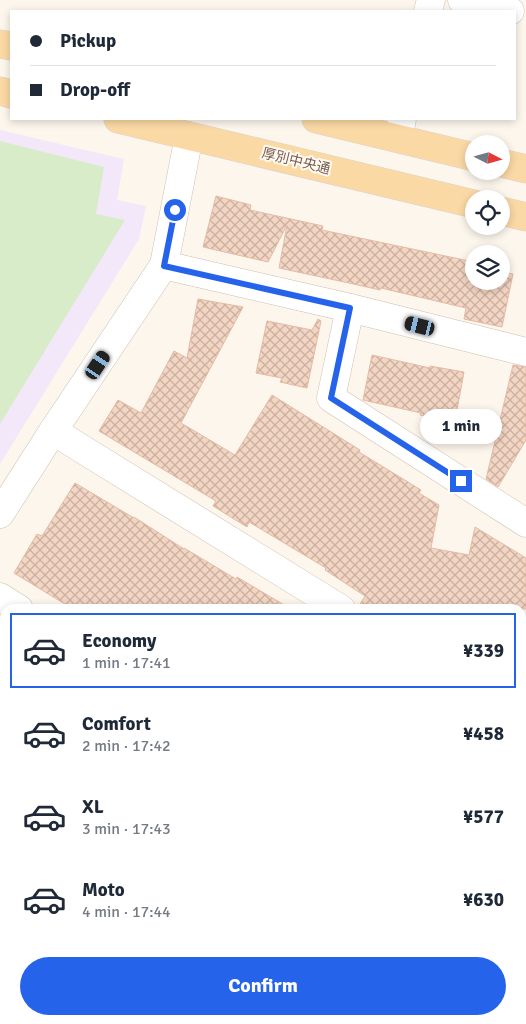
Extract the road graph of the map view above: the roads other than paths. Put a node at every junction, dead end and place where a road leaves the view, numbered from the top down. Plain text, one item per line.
1 (462, 0) edge
2 (506, 10) edge
3 (122, 120) edge
4 (325, 120) edge
5 (400, 128) edge
6 (189, 136) junction
7 (465, 153) edge
8 (510, 165) edge
9 (526, 169) edge
10 (465, 202) edge
11 (510, 213) edge
12 (526, 217) edge
13 (164, 266) junction
14 (350, 308) junction
15 (526, 352) edge
16 (53, 431) junction
17 (0, 514) edge
18 (526, 523) edge
19 (0, 597) edge
20 (11, 604) edge
21 (333, 604) edge

1 - 2 street
3 - 6 main road, 厚別中央通
4 - 5 main road
5 - 7 main road
6 - 10 main road, 厚別中央通
6 - 13 street
8 - 9 main road
11 - 12 main road
13 - 14 street
13 - 16 street
14 - 15 street
14 - 18 street
16 - 17 street
16 - 21 street
19 - 20 street

